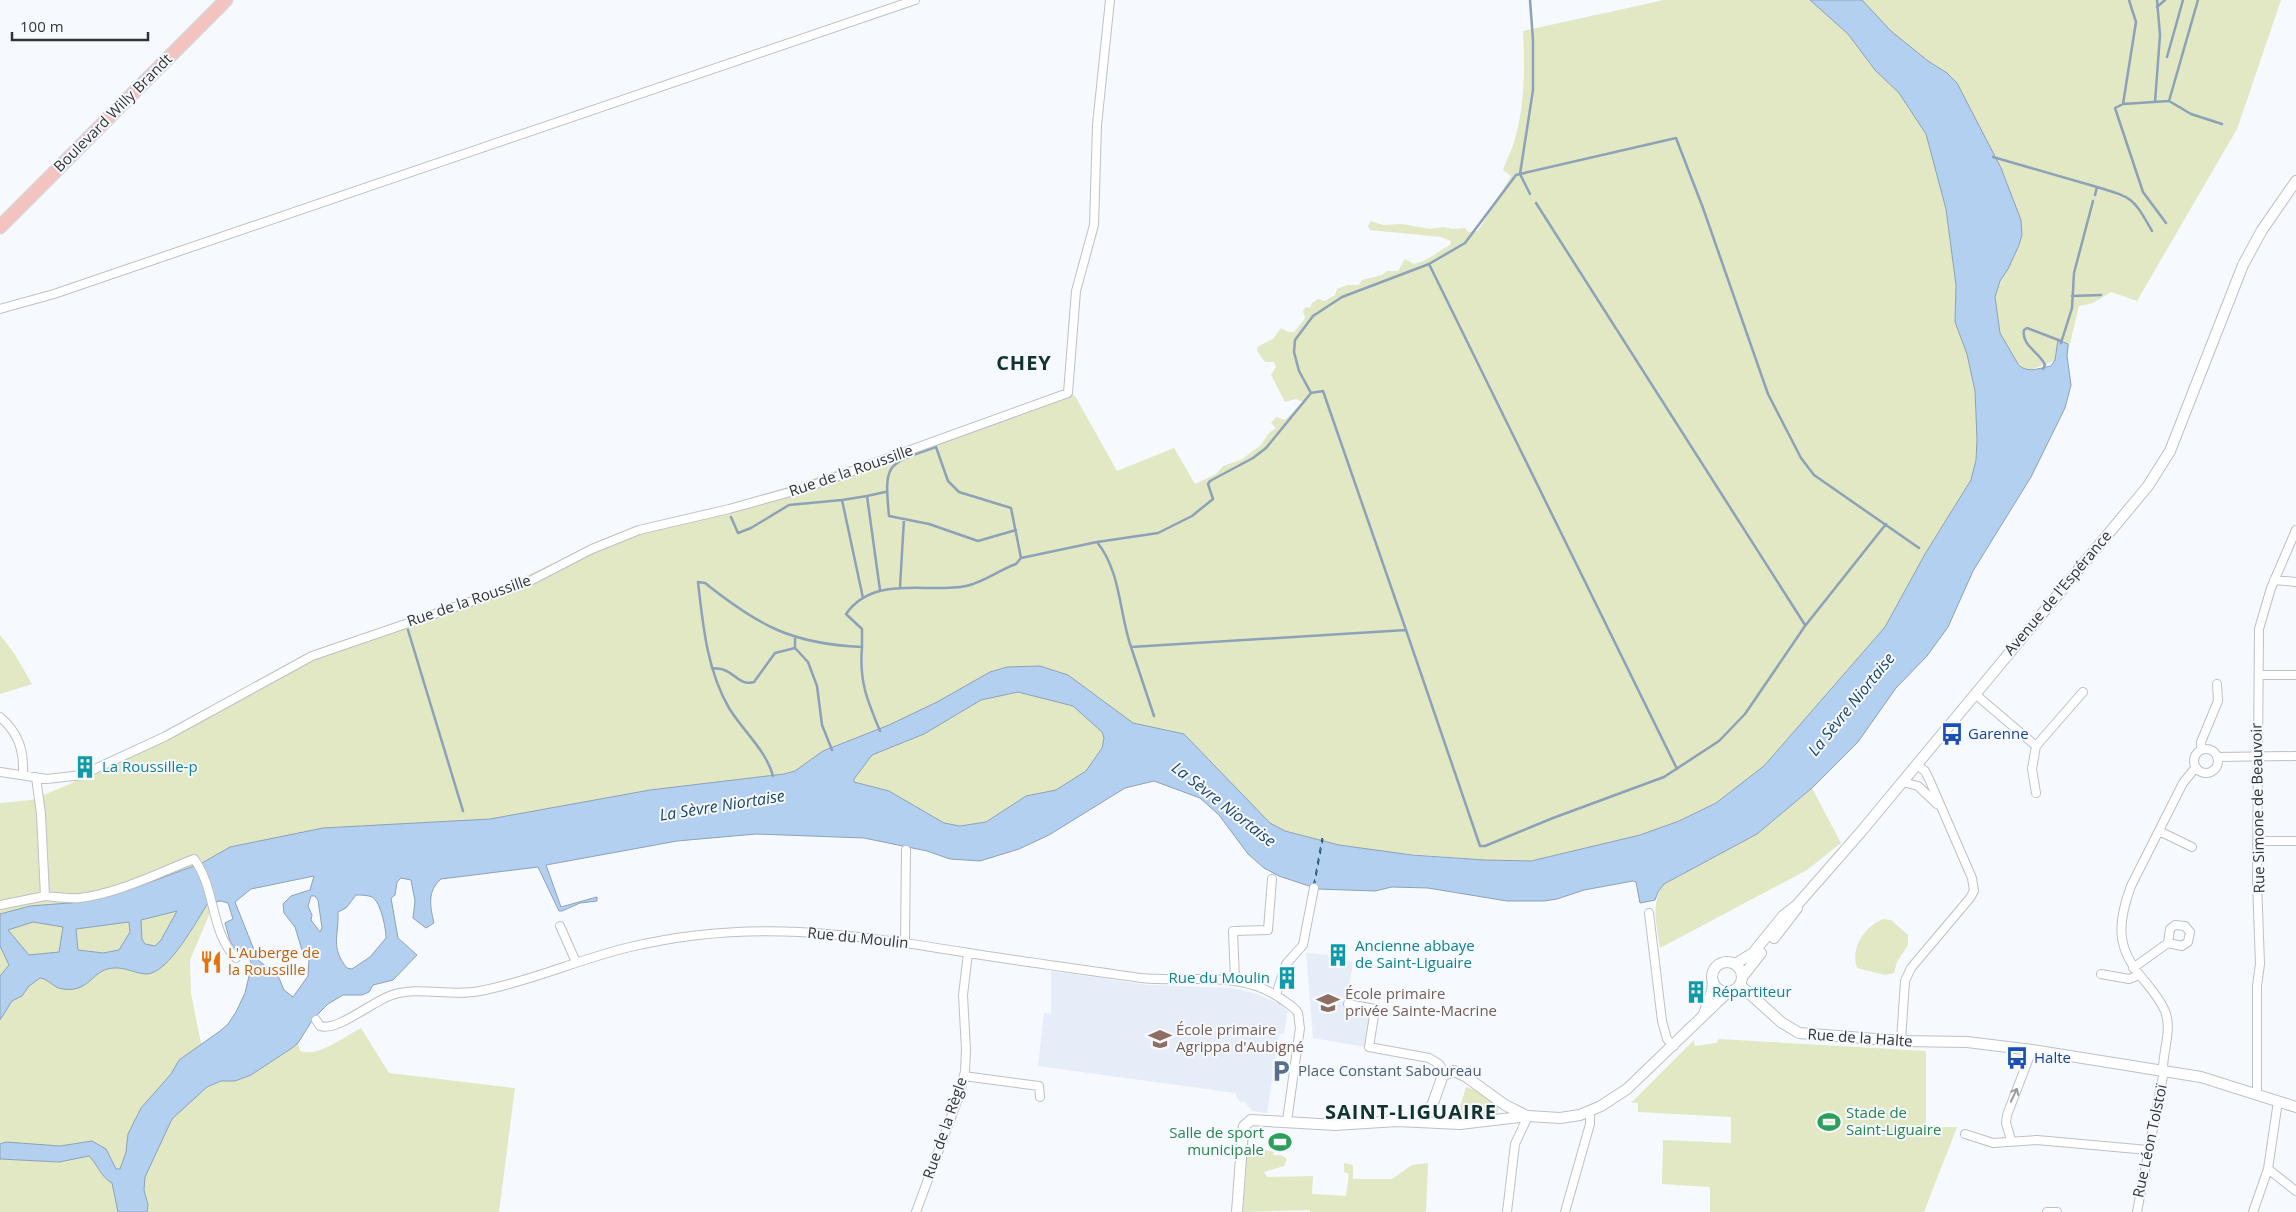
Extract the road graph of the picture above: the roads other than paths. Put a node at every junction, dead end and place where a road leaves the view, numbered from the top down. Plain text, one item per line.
1 (226, 0) edge
2 (915, 0) edge
3 (1110, 0) edge
4 (2296, 181) edge
5 (0, 226) edge
6 (0, 309) edge
7 (2296, 530) edge
8 (2274, 580) junction
9 (2296, 582) edge
10 (2260, 675) junction
11 (2296, 675) edge
12 (2217, 684) dead end
13 (2083, 692) dead end
14 (1975, 694) junction
15 (0, 717) edge
16 (2036, 746) junction
17 (2201, 750) junction
18 (2257, 756) junction
19 (2296, 756) edge
20 (2218, 757) junction
21 (1917, 765) junction
22 (2196, 767) junction
23 (0, 772) edge
24 (23, 775) junction
25 (36, 777) junction
26 (1903, 782) junction
27 (2036, 793) dead end
28 (1941, 810) junction
29 (2159, 831) junction
30 (2258, 841) junction
31 (2296, 841) edge
32 (2192, 847) dead end
33 (906, 850) dead end
34 (1272, 879) dead end
35 (1314, 888) dead end
36 (45, 896) junction
37 (0, 905) edge
38 (1797, 905) junction
39 (1649, 913) dead end
40 (560, 926) dead end
41 (905, 942) junction
42 (2168, 943) dead end
43 (968, 953) junction
44 (236, 958) dead end
45 (576, 962) junction
46 (1735, 964) junction
47 (2133, 968) junction
48 (2101, 974) dead end
49 (2139, 975) junction
50 (1235, 979) junction
51 (1713, 981) junction
52 (1741, 981) junction
53 (1728, 992) junction
54 (1276, 995) junction
55 (1348, 1004) dead end
56 (1704, 1015) junction
57 (316, 1020) dead end
58 (1901, 1041) junction
59 (1674, 1046) junction
60 (2032, 1050) junction
61 (2163, 1071) junction
62 (1445, 1073) junction
63 (964, 1076) junction
64 (2257, 1094) junction
65 (1040, 1097) dead end
66 (2278, 1101) junction
67 (1505, 1105) junction
68 (1432, 1106) junction
69 (2296, 1107) edge
70 (1590, 1112) junction
71 (1528, 1116) junction
72 (1502, 1120) junction
73 (1288, 1121) junction
74 (1410, 1121) junction
75 (1438, 1123) junction
76 (1966, 1134) dead end
77 (2012, 1140) junction
78 (2148, 1150) junction
79 (2268, 1169) junction
80 (2296, 1191) edge
81 (916, 1212) edge
82 (1237, 1212) edge
83 (1507, 1212) edge
84 (1565, 1212) edge
85 (2047, 1212) edge
86 (2057, 1212) edge
87 (2137, 1212) edge
88 (2253, 1212) edge

1 - 5 main road, Boulevard Willy Brandt
2 - 6 street
3 - 25 street, Rue de la Roussille
4 - 14 street, Avenue de l'Espérance
7 - 8 street, Rue Simone de Beauvoir
8 - 9 street
8 - 10 street, Rue Simone de Beauvoir
10 - 11 street
10 - 18 street, Rue Simone de Beauvoir
12 - 17 street
13 - 16 street
14 - 16 street
14 - 21 street, Avenue de l'Espérance
15 - 24 street
16 - 27 street
17 - 20 street
17 - 22 street
18 - 19 street
18 - 20 street
18 - 30 street, Rue Simone de Beauvoir
20 - 22 street
21 - 26 street, Avenue de l'Espérance
21 - 28 street
22 - 29 street, Rue Léon Tolstoï
23 - 24 street, Rue de la Roussille
24 - 25 street, Rue de la Roussille
25 - 36 street
26 - 28 street
26 - 38 street, Avenue de l'Espérance
28 - 58 street
29 - 32 street
29 - 47 street, Rue Léon Tolstoï
30 - 31 street
30 - 64 street, Rue Simone de Beauvoir
33 - 41 street
34 - 50 street
35 - 54 street
36 - 37 street
36 - 44 street
38 - 46 street, Avenue de l'Espérance
38 - 52 street, Avenue de l'Espérance
39 - 59 street
40 - 45 street
41 - 43 street, Rue du Moulin
41 - 45 street, Rue du Moulin
42 - 47 street
43 - 50 street, Rue du Moulin
43 - 63 street, Rue de la Règle
45 - 57 street, Rue du Moulin
46 - 51 street
46 - 52 street
47 - 49 street, Rue Léon Tolstoï
48 - 49 street
49 - 61 street, Rue Léon Tolstoï
50 - 54 street, Rue du Moulin
51 - 53 street
51 - 56 street
52 - 53 street
52 - 58 street, Rue de la Halte
53 - 56 street
54 - 73 street, Rue du Moulin
55 - 62 street
56 - 59 street
58 - 60 street, Rue de la Halte
59 - 70 street
60 - 61 street, Rue de la Halte
77 -> 60 street
61 - 64 street, Rue de la Halte
61 - 78 street, Rue Léon Tolstoï
62 - 67 street
62 - 68 street
63 - 65 street
63 - 81 street, Rue de la Règle
64 - 66 street, Rue de la Halte
66 - 69 street, Rue de la Halte
66 - 79 street
67 - 71 street
67 - 72 street
68 - 74 street
68 - 75 street
70 - 71 street
70 - 84 street
71 - 72 street
71 - 83 street
72 - 75 street
73 - 74 street
73 - 82 street
74 - 75 street
76 - 77 street
77 - 78 street
78 - 87 street, Rue Léon Tolstoï
79 - 80 street
79 - 88 street
85 - 86 street

